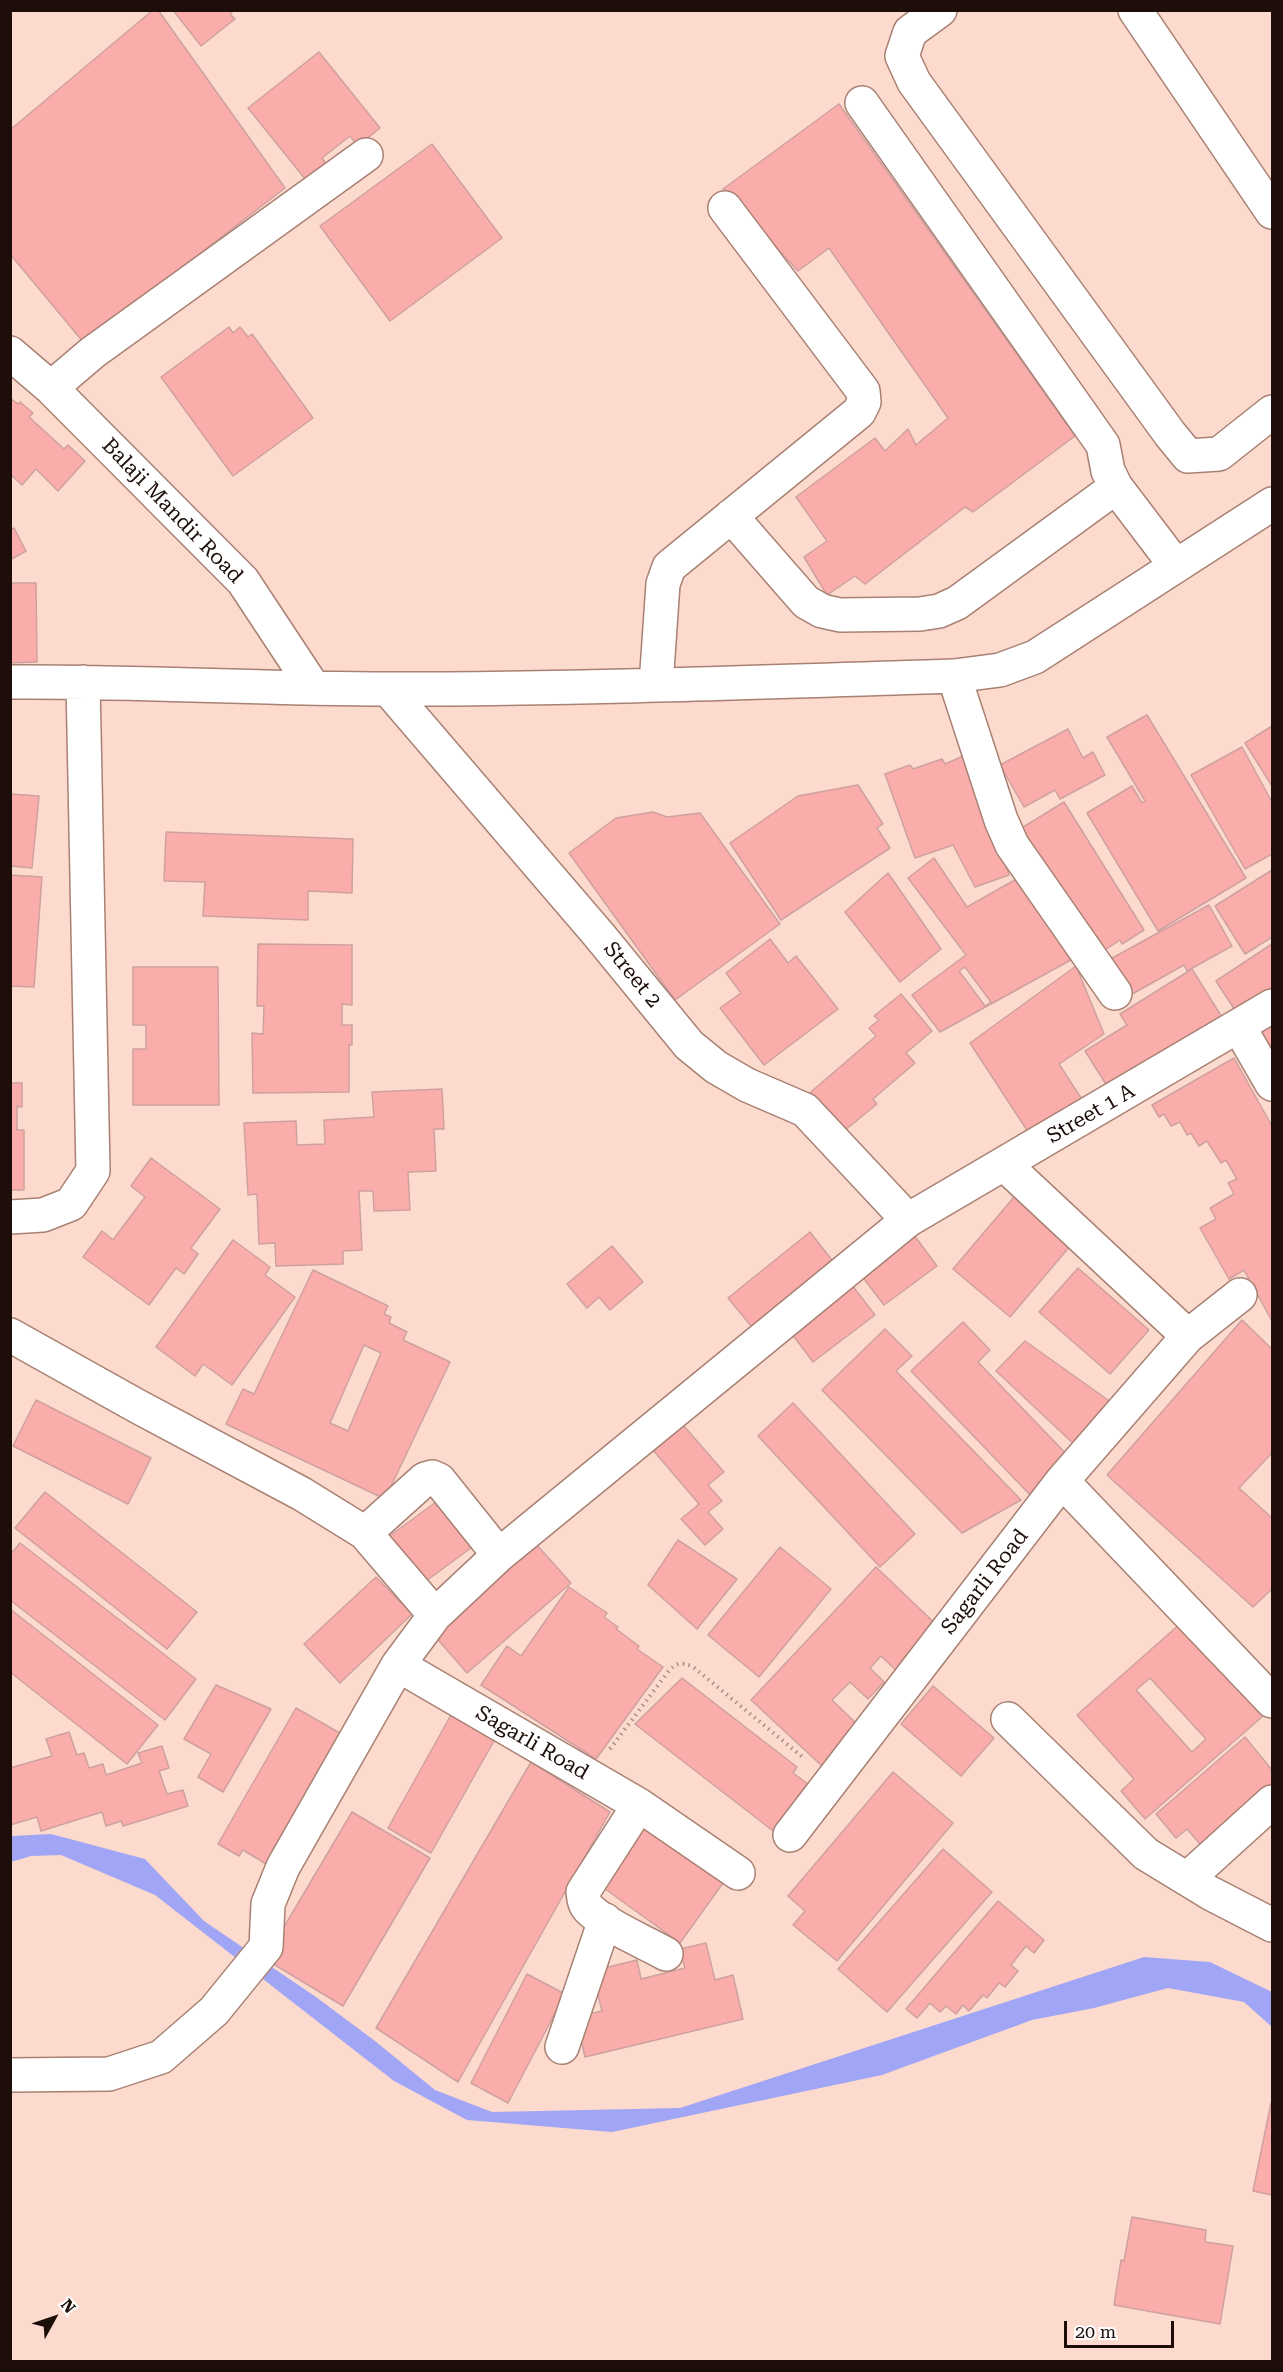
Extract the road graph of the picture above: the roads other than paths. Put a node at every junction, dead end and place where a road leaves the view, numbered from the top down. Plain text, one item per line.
1 (940, 10) edge
2 (1135, 10) edge
3 (862, 103) dead end
4 (366, 155) dead end
5 (725, 208) dead end
6 (1272, 212) edge
7 (10, 353) edge
8 (51, 388) junction
9 (1272, 412) edge
10 (1116, 487) junction
11 (1272, 504) edge
12 (731, 516) junction
13 (1176, 566) junction
14 (954, 676) junction
15 (10, 682) edge
16 (82, 682) junction
17 (657, 685) junction
18 (313, 687) junction
19 (388, 689) junction
20 (1115, 993) dead end
21 (1272, 1006) edge
22 (1239, 1027) junction
23 (1272, 1084) edge
24 (1004, 1164) junction
25 (10, 1217) edge
26 (908, 1220) junction
27 (1240, 1295) dead end
28 (10, 1335) edge
29 (1188, 1336) junction
30 (1062, 1481) junction
31 (365, 1533) junction
32 (499, 1555) junction
33 (435, 1615) junction
34 (398, 1665) junction
35 (1272, 1701) edge
36 (1008, 1719) dead end
37 (1272, 1802) edge
38 (639, 1805) junction
39 (790, 1835) dead end
40 (738, 1873) dead end
41 (1187, 1880) junction
42 (605, 1920) junction
43 (1272, 1925) edge
44 (666, 1954) dead end
45 (562, 2047) dead end
46 (10, 2075) edge

1 - 9 street
2 - 6 street
3 - 10 street
4 - 8 street
5 - 12 street
7 - 8 street, Balaji Mandir Road
8 - 18 street, Balaji Mandir Road
10 - 12 street
10 - 13 street
11 - 13 street
12 - 17 street
13 - 14 street
14 - 17 street
14 - 20 street
15 - 16 street
16 - 18 street
16 - 25 street
17 - 19 street
18 - 19 street
19 - 26 street, Street 2
21 - 22 street, Street 1 A
22 - 23 street
22 - 24 street, Street 1 A
24 - 26 street, Street 1 A
24 - 29 street
26 - 32 street, Street 1 A
27 - 29 street, Sagarli Road
28 - 31 street
29 - 30 street, Sagarli Road
30 - 35 street
30 - 39 street, Sagarli Road
31 - 32 street
31 - 33 street
32 - 33 street, Street 1 A
33 - 34 street, Street 1 A
34 - 38 street, Sagarli Road
34 - 46 street, Street 1 A
36 - 41 street
37 - 41 street
38 - 40 street, Sagarli Road
38 - 42 street
41 - 43 street
42 - 44 street
42 - 45 street

